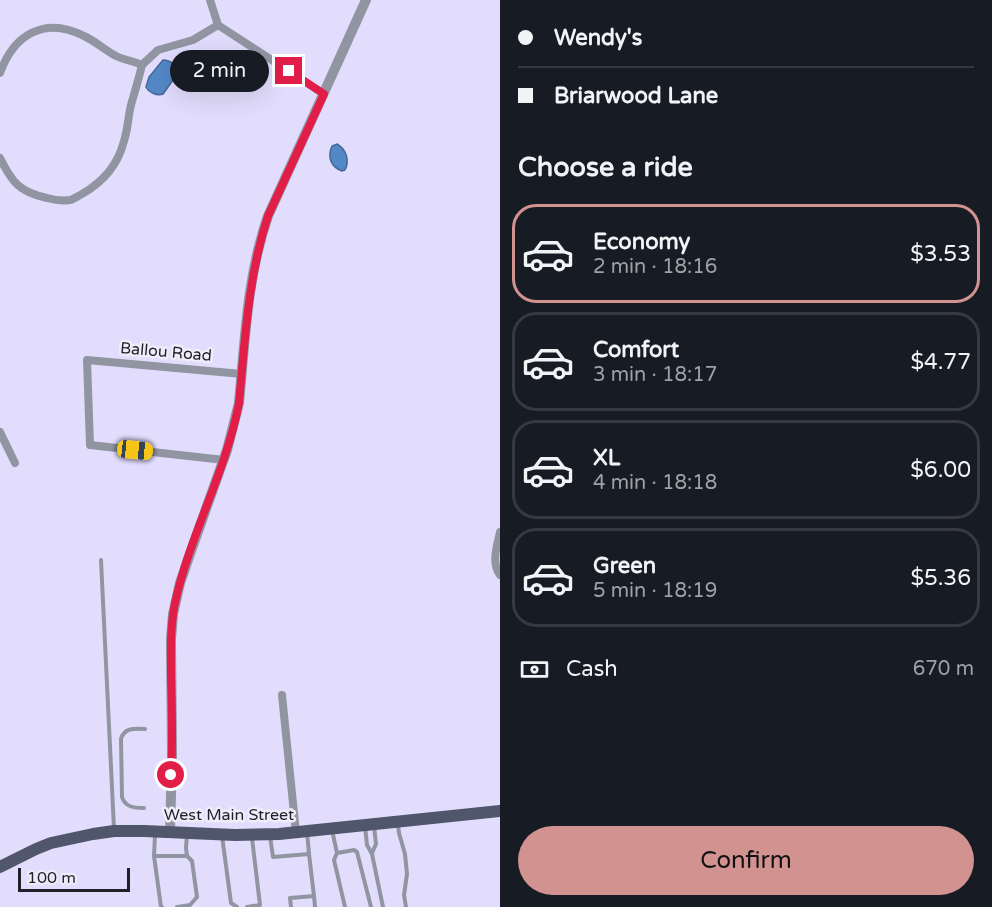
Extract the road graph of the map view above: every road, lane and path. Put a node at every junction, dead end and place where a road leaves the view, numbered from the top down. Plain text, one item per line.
1 (210, 0) edge
2 (366, 0) edge
3 (218, 25) junction
4 (142, 65) junction
5 (0, 73) edge
6 (324, 94) junction
7 (0, 158) edge
8 (242, 374) junction
9 (0, 432) edge
10 (224, 460) junction
11 (15, 463) dead end
12 (500, 532) edge
13 (101, 560) dead end
14 (500, 575) edge
15 (282, 695) dead end
16 (145, 729) dead end
17 (144, 808) dead end
18 (500, 811) edge
19 (398, 822) junction
20 (369, 825) junction
21 (332, 830) junction
22 (114, 831) junction
23 (155, 831) junction
24 (170, 832) junction
25 (301, 832) junction
26 (187, 833) junction
27 (222, 835) junction
28 (252, 835) junction
29 (270, 835) junction
30 (337, 853) junction
31 (309, 854) junction
32 (372, 854) junction
33 (154, 856) junction
34 (187, 856) junction
35 (0, 867) edge
36 (314, 896) junction
37 (190, 906) edge
38 (162, 907) edge
39 (177, 907) edge
40 (237, 907) edge
41 (247, 907) edge
42 (291, 907) edge
43 (315, 907) edge
44 (345, 907) edge
45 (371, 907) edge
46 (383, 907) edge
47 (406, 907) edge

1 - 3 street
2 - 6 street
3 - 4 street
3 - 6 street
4 - 5 street
4 - 7 street
6 - 8 street
8 - 10 street
8 - 10 street, Ballou Road
9 - 11 street
10 - 24 street
12 - 14 street
13 - 22 lane
15 - 25 street
16 - 17 lane
18 - 19 main road, West Main Street
19 - 20 main road, West Main Street
19 - 47 lane
20 - 21 main road, West Main Street
20 - 32 lane
20 - 32 lane
21 - 25 main road, West Main Street
21 - 30 lane
22 - 23 main road, West Main Street
22 - 35 main road, West Main Street
23 - 24 main road, West Main Street
23 - 33 lane
24 - 26 main road, West Main Street
25 - 29 main road, West Main Street
25 - 31 lane
26 - 27 main road, West Main Street
26 - 34 lane
27 - 28 main road, West Main Street
27 - 40 lane
28 - 29 main road, West Main Street
28 - 41 lane
29 - 31 lane
30 - 44 lane
30 - 45 lane
31 - 36 lane
32 - 46 lane
33 - 34 lane
33 - 38 lane
34 - 37 lane
36 - 42 lane
36 - 43 lane
37 - 39 lane

